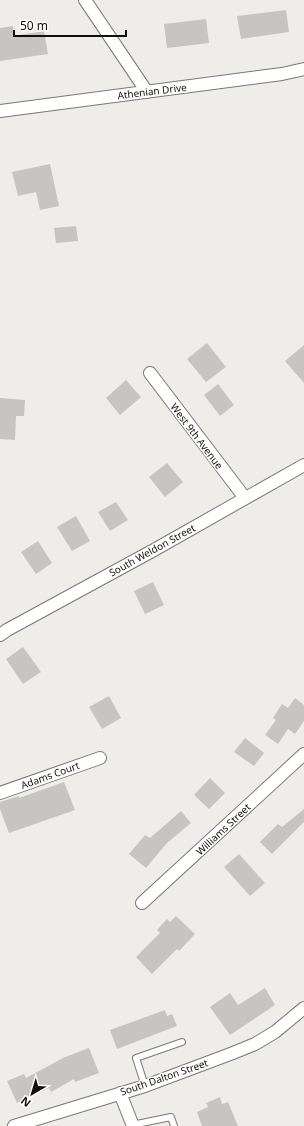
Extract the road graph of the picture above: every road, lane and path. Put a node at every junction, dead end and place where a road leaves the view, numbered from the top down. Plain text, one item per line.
1 (85, 0) edge
2 (304, 69) edge
3 (147, 92) junction
4 (0, 111) edge
5 (150, 373) dead end
6 (304, 465) edge
7 (245, 498) junction
8 (0, 636) edge
9 (304, 754) edge
10 (100, 758) dead end
11 (0, 793) edge
12 (142, 904) dead end
13 (304, 1008) edge
14 (182, 1042) dead end
15 (145, 1086) junction
16 (120, 1093) junction
17 (133, 1125) edge
18 (14, 1126) edge
19 (174, 1126) edge

1 - 3 street
2 - 3 street, Athenian Drive
3 - 4 street, Athenian Drive
5 - 7 street, West 9th Avenue
6 - 7 street, South Weldon Street
7 - 8 street, South Weldon Street
9 - 12 street, Williams Street
10 - 11 street, Adams Court
13 - 15 street, South Dalton Street
14 - 15 lane
15 - 16 street, South Dalton Street
16 - 17 street
16 - 18 street, South Dalton Street
17 - 19 lane

